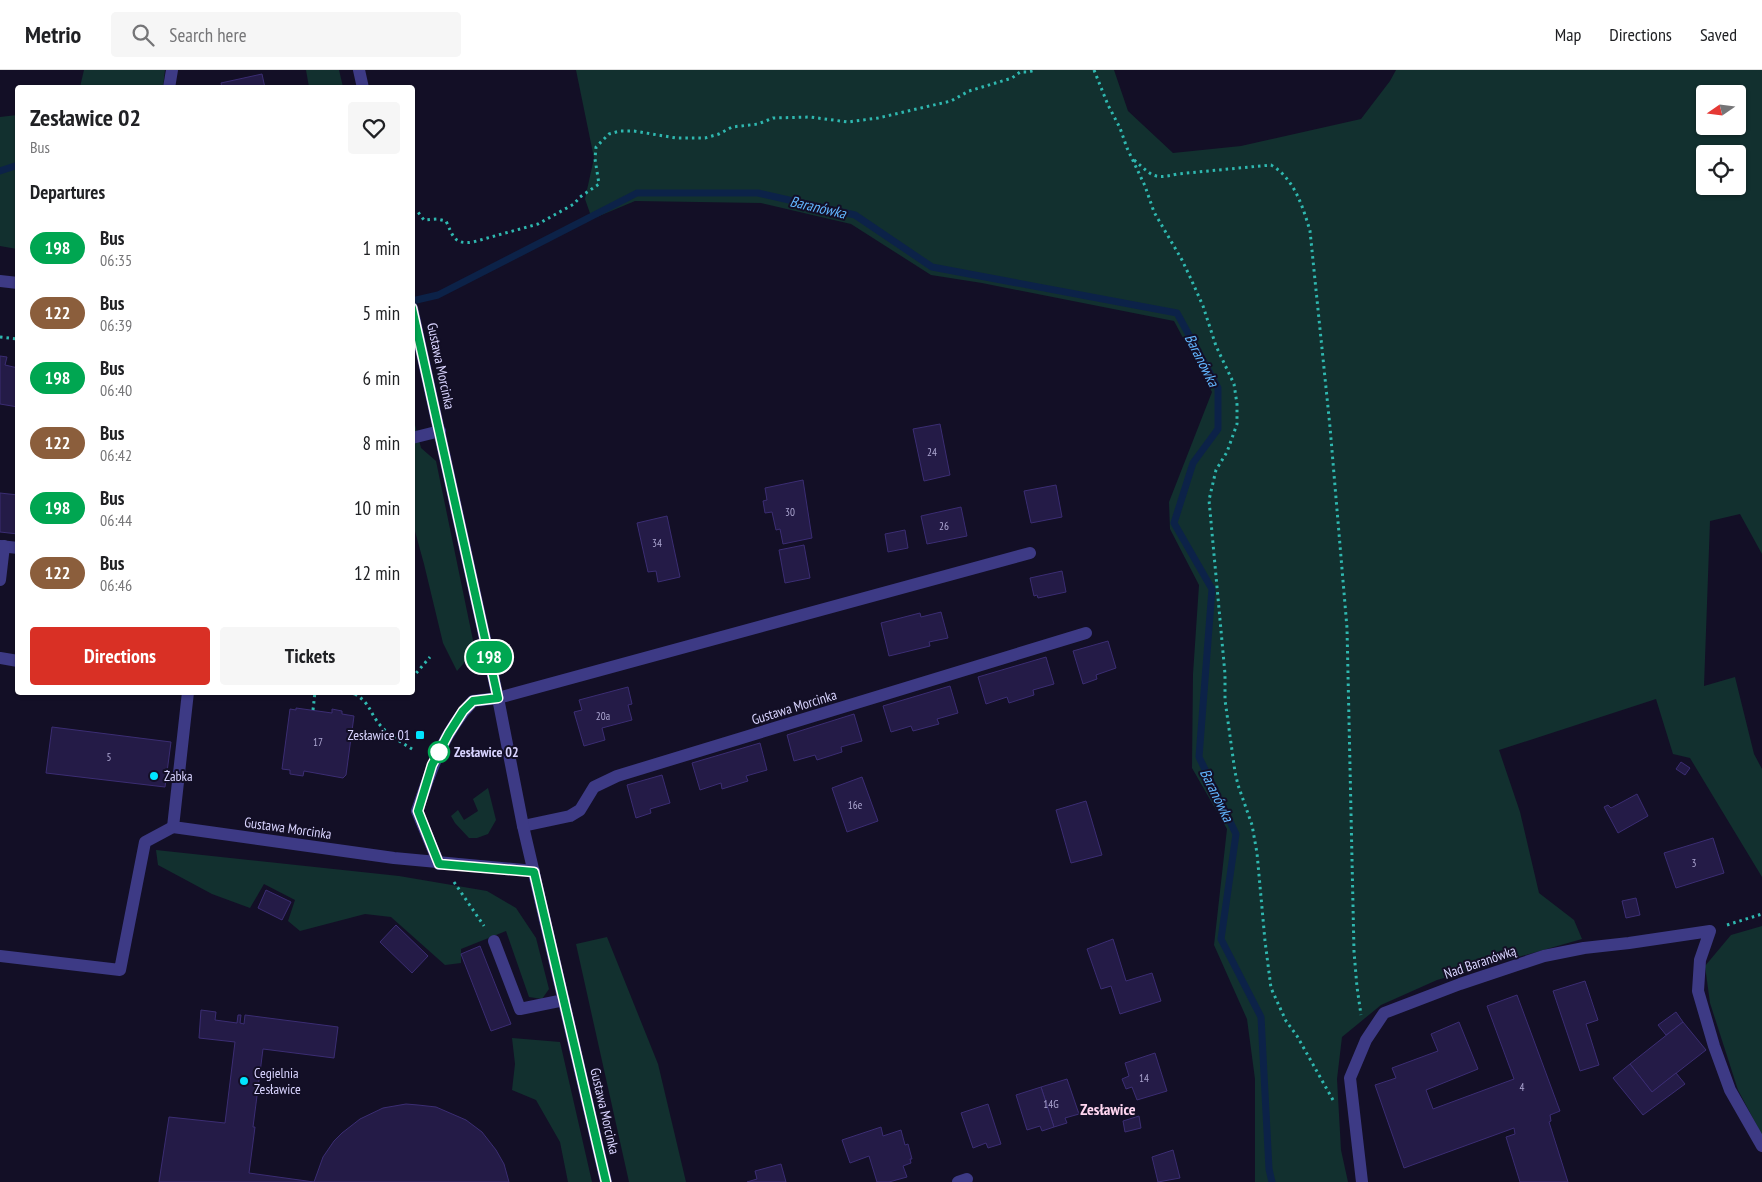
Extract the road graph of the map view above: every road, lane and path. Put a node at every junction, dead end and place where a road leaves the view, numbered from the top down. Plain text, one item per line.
1 (172, 70) edge
2 (359, 70) edge
3 (1036, 70) edge
4 (1094, 70) edge
5 (170, 85) edge
6 (362, 85) edge
7 (1132, 159) junction
8 (415, 212) edge
9 (0, 282) edge
10 (15, 283) edge
11 (415, 318) edge
12 (0, 337) edge
13 (15, 340) edge
14 (440, 431) junction
15 (415, 437) edge
16 (2, 546) edge
17 (15, 548) edge
18 (1030, 552) dead end
19 (0, 580) edge
20 (1086, 633) dead end
21 (430, 657) dead end
22 (0, 658) edge
23 (15, 660) edge
24 (415, 674) edge
25 (188, 695) edge
26 (315, 695) edge
27 (359, 695) edge
28 (498, 698) junction
29 (313, 710) dead end
30 (415, 751) dead end
31 (523, 826) junction
32 (173, 828) junction
33 (439, 864) junction
34 (534, 872) junction
35 (452, 880) dead end
36 (1762, 914) edge
37 (1710, 931) junction
38 (494, 941) joint
39 (0, 956) edge
40 (564, 1000) junction
41 (1366, 1040) junction
42 (1355, 1121) junction
43 (1762, 1146) edge
44 (606, 1182) edge
45 (1362, 1182) edge

1 - 5 street
2 - 6 street
3 - 8 path
4 - 7 path
7 - 41 path
7 - 42 path
9 - 10 street
11 - 14 street, Gustawa Morcinka
12 - 13 path
14 - 15 street, Gustawa Morcinka
14 - 28 street, Gustawa Morcinka
16 - 17 street
16 - 19 street
18 - 28 street
20 - 31 street, Gustawa Morcinka
21 - 24 path
22 - 23 street
25 - 32 street
26 - 29 path
27 - 30 path
28 - 31 street, Gustawa Morcinka
28 - 33 street
31 - 34 street, Gustawa Morcinka
32 - 33 street, Gustawa Morcinka
32 - 39 street
33 - 34 street, Gustawa Morcinka
34 - 40 street, Gustawa Morcinka
35 - 38 path
36 - 37 path
37 - 41 street, Nad Baranówką
37 - 43 street
38 - 40 street
40 - 44 street, Gustawa Morcinka
41 - 42 street, Nad Baranówką
42 - 45 street, Nad Baranówką

